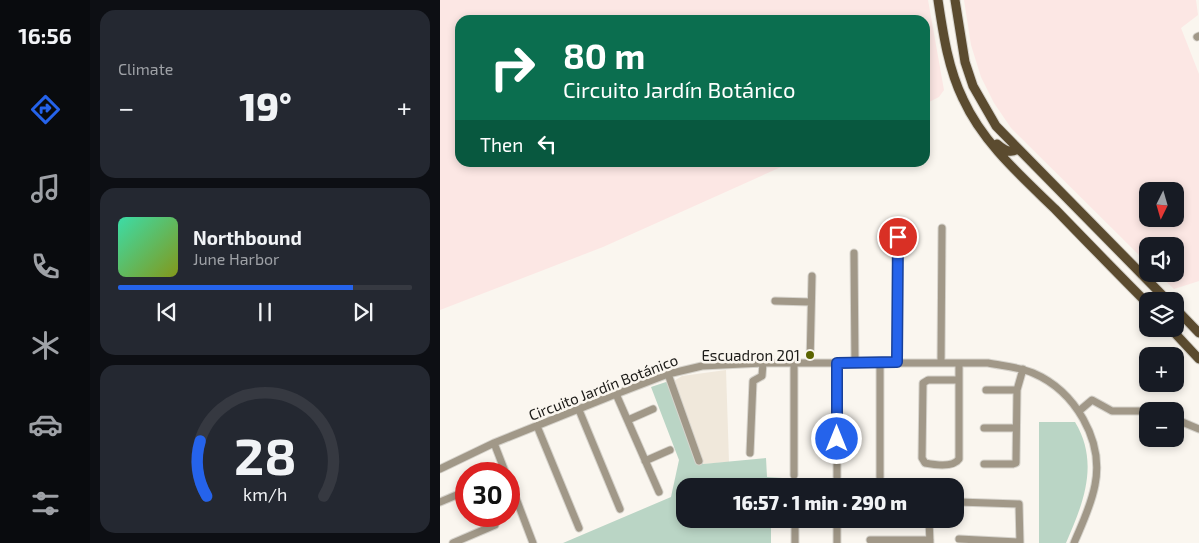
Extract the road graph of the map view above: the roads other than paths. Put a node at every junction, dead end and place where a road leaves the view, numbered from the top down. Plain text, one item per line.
1 (938, 0) edge
2 (955, 0) edge
3 (984, 136) junction
4 (1018, 148) junction
5 (942, 228) dead end
6 (898, 237) dead end
7 (854, 253) dead end
8 (812, 276) dead end
9 (1159, 292) edge
10 (1139, 295) edge
11 (775, 301) dead end
12 (811, 302) junction
13 (1184, 318) edge
14 (1199, 334) edge
15 (1178, 337) edge
16 (1199, 359) edge
17 (880, 362) junction
18 (897, 362) junction
19 (941, 362) junction
20 (763, 363) junction
21 (794, 363) junction
22 (810, 363) junction
23 (837, 363) junction
24 (855, 363) junction
25 (959, 363) junction
26 (1022, 370) junction
27 (668, 374) junction
28 (959, 380) junction
29 (986, 390) dead end
30 (1017, 390) junction
31 (616, 394) junction
32 (654, 409) dead end
33 (579, 410) junction
34 (1079, 411) junction
35 (1139, 411) edge
36 (628, 420) junction
37 (1184, 423) edge
38 (537, 426) junction
39 (984, 428) dead end
40 (1016, 428) junction
41 (1199, 429) edge
42 (494, 443) junction
43 (670, 450) dead end
44 (750, 454) dead end
45 (645, 461) junction
46 (699, 461) dead end
47 (501, 462) edge
48 (984, 464) dead end
49 (440, 469) edge
50 (794, 475) dead end
51 (837, 476) dead end
52 (880, 478) dead end
53 (659, 492) dead end
54 (455, 496) edge
55 (440, 502) edge
56 (964, 502) edge
57 (520, 509) edge
58 (620, 509) dead end
59 (490, 527) edge
60 (579, 528) dead end
61 (795, 528) edge
62 (837, 528) edge
63 (929, 528) edge
64 (959, 539) dead end
65 (870, 540) dead end
66 (930, 541) edge
67 (1020, 542) edge
68 (453, 543) edge
69 (533, 543) edge
70 (795, 543) edge
71 (837, 543) edge
72 (1074, 543) edge

1 - 3 main road
2 - 4 main road
3 - 4 main road
3 - 10 main road
4 - 9 main road
5 - 19 street
6 - 18 street
7 - 24 street
8 - 12 street
11 - 12 street
12 - 22 street
13 - 14 main road
15 - 16 main road
17 - 18 street, Circuito Jardín Botánico
17 - 24 street, Circuito Jardín Botánico
17 - 52 street
18 - 19 street, Circuito Jardín Botánico
19 - 25 street, Circuito Jardín Botánico
20 - 21 street, Circuito Jardín Botánico
20 - 27 street, Circuito Jardín Botánico
20 - 44 street
21 - 22 street, Circuito Jardín Botánico
21 - 50 street
22 - 23 street, Circuito Jardín Botánico
23 - 24 street, Circuito Jardín Botánico
23 - 51 street
25 - 26 street, Circuito Jardín Botánico
25 - 28 street
26 - 30 street
26 - 34 street, Circuito Jardín Botánico
27 - 31 street, Circuito Jardín Botánico
27 - 46 street
28 - 28 street
29 - 30 street
30 - 40 street
31 - 33 street, Circuito Jardín Botánico
31 - 36 street
32 - 36 street
33 - 38 street, Circuito Jardín Botánico
33 - 58 street
34 - 35 street
34 - 72 street, Circuito Jardín Botánico
36 - 45 street
37 - 41 street
38 - 42 street, Circuito Jardín Botánico
38 - 60 street
39 - 40 street
40 - 48 street
42 - 47 street
42 - 49 street, Circuito Jardín Botánico
43 - 45 street
45 - 53 street
54 - 55 street
56 - 67 street
57 - 69 street
59 - 68 street
61 - 70 street
62 - 71 street
63 - 66 street
64 - 67 street
65 - 66 street

